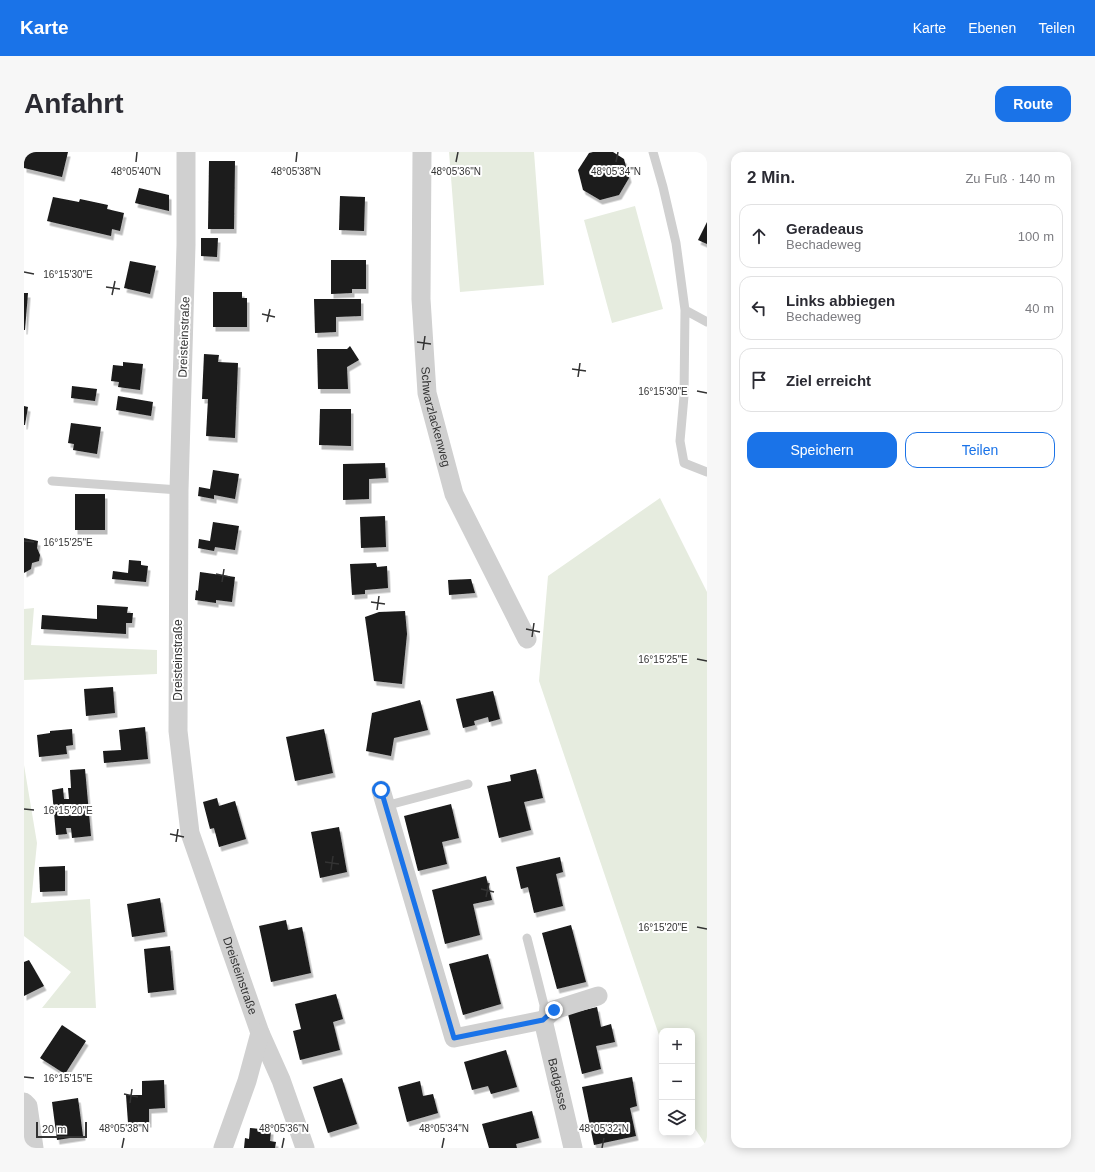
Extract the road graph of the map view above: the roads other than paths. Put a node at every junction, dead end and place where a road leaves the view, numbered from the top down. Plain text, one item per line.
1 (186, 152) edge
2 (422, 152) edge
3 (653, 152) edge
4 (685, 310) junction
5 (707, 322) edge
6 (707, 472) edge
7 (52, 482) dead end
8 (179, 490) junction
9 (527, 639) dead end
10 (468, 784) dead end
11 (383, 798) joint
12 (527, 938) dead end
13 (598, 996) dead end
14 (543, 1020) junction
15 (260, 1033) junction
16 (24, 1102) edge
17 (34, 1148) edge
18 (223, 1148) edge
19 (305, 1148) edge
20 (574, 1148) edge

1 - 8 street, Dreisteinstraße
2 - 9 street, Schwarzlackenweg
3 - 4 lane
4 - 5 lane
4 - 6 lane
7 - 8 lane
8 - 15 street, Dreisteinstraße
10 - 11 lane
11 - 14 street
12 - 14 lane
13 - 14 street
14 - 20 street, Badgasse
15 - 18 street
15 - 19 street, Dreisteinstraße
16 - 17 street

